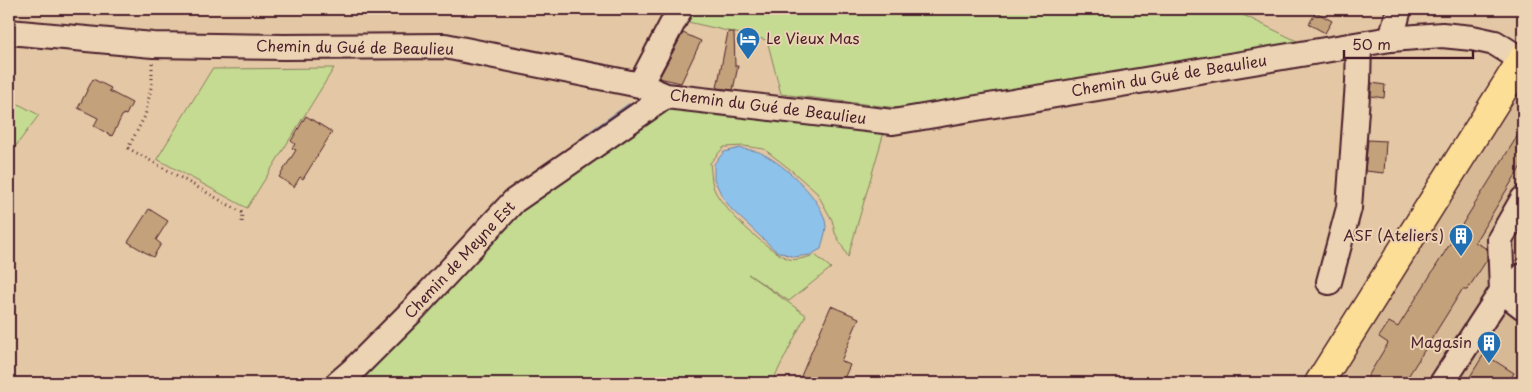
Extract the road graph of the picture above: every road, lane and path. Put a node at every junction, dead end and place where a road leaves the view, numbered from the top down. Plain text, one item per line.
1 (680, 9) edge
2 (1399, 9) edge
3 (9, 32) edge
4 (1391, 39) junction
5 (153, 45) junction
6 (1359, 45) junction
7 (1523, 59) edge
8 (640, 85) junction
9 (666, 96) junction
10 (1523, 199) edge
11 (242, 223) dead end
12 (1523, 276) edge
13 (1329, 282) dead end
14 (1512, 298) edge
15 (338, 383) edge
16 (1319, 383) edge
17 (1442, 383) edge

1 - 8 street
2 - 4 street
3 - 5 street, Chemin du Gué de Beaulieu
4 - 6 street, Chemin du Gué de Beaulieu
4 - 7 street, Chemin du Gué de Beaulieu
5 - 8 street, Chemin du Gué de Beaulieu
5 - 11 path
6 - 9 street, Chemin du Gué de Beaulieu
6 - 13 street
7 - 16 main road
8 - 9 street, Chemin du Gué de Beaulieu
9 - 15 street, Chemin de Meyne Est
10 - 14 street
12 - 14 street
14 - 17 street

